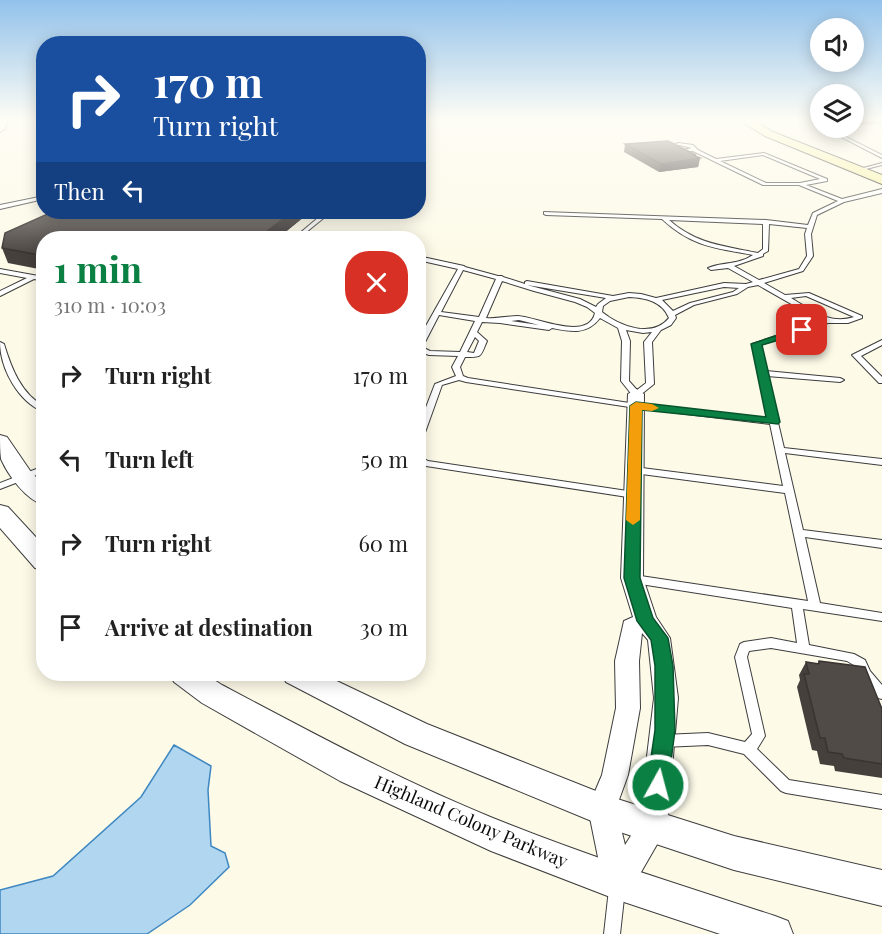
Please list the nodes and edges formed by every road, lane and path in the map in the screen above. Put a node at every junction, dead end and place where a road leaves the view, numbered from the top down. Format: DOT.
graph roads {
  1 [pos="722,164"];
  2 [pos="788,164"];
  3 [pos="842,164"];
  4 [pos="882,164"];
  5 [pos="858,170"];
  6 [pos="882,180"];
  7 [pos="810,182"];
  8 [pos="800,184"];
  9 [pos="882,191"];
  10 [pos="36,199"];
  11 [pos="850,199"];
  12 [pos="842,201"];
  13 [pos="0,207"];
  14 [pos="546,213"];
  15 [pos="663,218"];
  16 [pos="320,219"];
  17 [pos="766,222"];
  18 [pos="809,227"];
  19 [pos="306,231"];
  20 [pos="761,255"];
  21 [pos="426,260"];
  22 [pos="729,266"];
  23 [pos="462,267"];
  24 [pos="711,268"];
  25 [pos="0,271"];
  26 [pos="33,277"];
  27 [pos="500,277"];
  28 [pos="36,278"];
  29 [pos="518,282"];
  30 [pos="757,282"];
  31 [pos="746,286"];
  32 [pos="0,294"];
  33 [pos="612,297"];
  34 [pos="785,297"];
  35 [pos="654,300"];
  36 [pos="437,313"];
  37 [pos="600,313"];
  38 [pos="672,314"];
  39 [pos="481,319"];
  40 [pos="827,321"];
  41 [pos="621,327"];
  42 [pos="658,329"];
  43 [pos="473,332"];
  44 [pos="426,333"];
  45 [pos="882,342"];
  46 [pos="0,344"];
  47 [pos="426,350"];
  48 [pos="462,356"];
  49 [pos="762,373"];
  50 [pos="460,377"];
  51 [pos="840,380"];
  52 [pos="882,381"];
  53 [pos="636,400"];
  54 [pos="36,405"];
  55 [pos="426,419"];
  56 [pos="773,422"];
  57 [pos="0,441"];
  58 [pos="780,450"];
  59 [pos="882,462"];
  60 [pos="426,463"];
  61 [pos="634,470"];
  62 [pos="36,472"];
  63 [pos="23,477"];
  64 [pos="0,486"];
  65 [pos="36,490"];
  66 [pos="789,490"];
  67 [pos="634,495"];
  68 [pos="0,513"];
  69 [pos="799,533"];
  70 [pos="882,544"];
  71 [pos="36,553"];
  72 [pos="632,578"];
  73 [pos="797,604"];
  74 [pos="815,606"];
  75 [pos="882,617"];
  76 [pos="646,621"];
  77 [pos="804,649"];
  78 [pos="867,675"];
  79 [pos="194,681"];
  80 [pos="310,681"];
  81 [pos="882,694"];
  82 [pos="878,708"];
  83 [pos="663,741"];
  84 [pos="748,749"];
  85 [pos="882,802"];
  86 [pos="602,808"];
  87 [pos="653,827"];
  88 [pos="618,882"];
  89 [pos="882,888"];
  90 [pos="612,934"];
  91 [pos="775,934"];
  1 -- 8 [label="lane"];
  2 -- 7 [label="lane"];
  3 -- 5 [label="main road"];
  4 -- 5 [label="lane"];
  5 -- 6 [label="main road"];
  7 -- 8 [label="lane"];
  7 -- 11 [label="lane"];
  8 -- 12 [label="lane"];
  9 -- 11 [label="lane"];
  10 -- 13 [label="lane"];
  11 -- 12 [label="lane"];
  12 -- 18 [label="lane"];
  14 -- 15 [label="lane"];
  15 -- 17 [label="lane"];
  15 -- 20 [label="lane"];
  16 -- 19 [label="lane"];
  17 -- 18 [label="lane"];
  17 -- 20 [label="lane"];
  18 -- 30 [label="lane"];
  20 -- 22 [label="lane"];
  21 -- 23 [label="lane"];
  22 -- 24 [label="lane"];
  22 -- 30 [label="lane"];
  23 -- 27 [label="lane"];
  23 -- 36 [label="lane"];
  25 -- 26 [label="lane"];
  26 -- 28 [label="lane"];
  26 -- 32 [label="lane"];
  27 -- 29 [label="lane"];
  27 -- 39 [label="lane"];
  29 -- 33 [label="lane"];
  29 -- 37 [label="lane"];
  30 -- 31 [label="lane"];
  30 -- 34 [label="lane"];
  31 -- 35 [label="lane"];
  31 -- 38 [label="lane"];
  33 -- 35 [label="lane"];
  33 -- 37 [label="lane"];
  34 -- 40 [label="lane"];
  34 -- 40 [label="lane"];
  35 -- 38 [label="lane"];
  36 -- 39 [label="lane"];
  36 -- 44 [label="lane"];
  37 -- 39 [label="lane"];
  37 -- 41 [label="lane"];
  38 -- 42 [label="lane"];
  39 -- 43 [label="lane"];
  40 -- 49 [label="lane"];
  41 -- 42 [label="lane"];
  41 -- 53 [label="lane"];
  42 -- 53 [label="lane"];
  43 -- 48 [label="lane"];
  43 -- 48 [label="lane"];
  45 -- 52 [label="lane"];
  46 -- 54 [label="lane"];
  47 -- 48 [label="lane"];
  48 -- 50 [label="lane"];
  49 -- 51 [label="lane"];
  49 -- 56 [label="lane"];
  50 -- 53 [label="lane"];
  50 -- 55 [label="lane"];
  53 -- 56 [label="lane"];
  53 -- 61 [label="street"];
  56 -- 58 [label="lane"];
  57 -- 63 [label="street"];
  58 -- 59 [label="lane"];
  58 -- 66 [label="lane"];
  60 -- 67 [label="lane"];
  61 -- 66 [label="lane"];
  61 -- 67 [label="street"];
  62 -- 63 [label="lane"];
  63 -- 64 [label="lane"];
  63 -- 65 [label="street"];
  66 -- 69 [label="lane"];
  67 -- 72 [label="street"];
  68 -- 71 [label="street"];
  69 -- 70 [label="lane"];
  69 -- 74 [label="lane"];
  72 -- 73 [label="lane"];
  72 -- 76 [label="street"];
  73 -- 74 [label="lane"];
  73 -- 77 [label="lane"];
  74 -- 75 [label="lane"];
  76 -- 83 [label="street"];
  76 -- 86 [label="street"];
  77 -- 78 [label="lane"];
  77 -- 84 [label="lane"];
  78 -- 81 [label="lane"];
  78 -- 82 [label="lane"];
  79 -- 88 [label="street, Highland Colony Parkway"];
  80 -- 86 [label="street"];
  83 -- 84 [label="lane"];
  83 -- 87 [label="street"];
  84 -- 85 [label="lane"];
  86 -- 87 [label="street"];
  86 -- 88 [label="street"];
  87 -- 88 [label="street"];
  87 -- 89 [label="street"];
  88 -- 90 [label="lane"];
  88 -- 91 [label="street, Highland Colony Parkway"];
}
